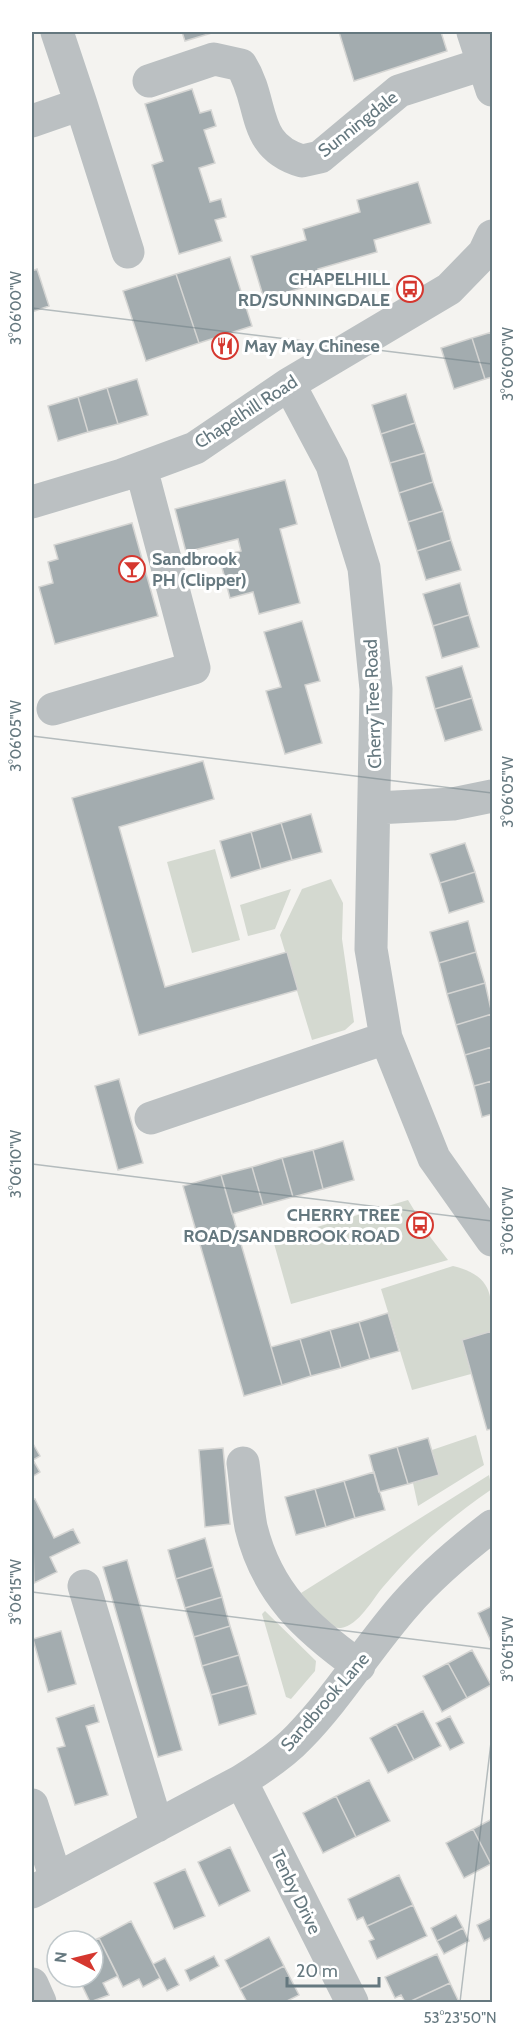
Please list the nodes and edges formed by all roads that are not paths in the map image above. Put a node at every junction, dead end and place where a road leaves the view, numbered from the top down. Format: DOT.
graph roads {
  1 [pos="57,32"];
  2 [pos="473,32"];
  3 [pos="488,77"];
  4 [pos="149,81"];
  5 [pos="81,104"];
  6 [pos="32,121"];
  7 [pos="492,236"];
  8 [pos="128,252"];
  9 [pos="289,384"];
  10 [pos="141,468"];
  11 [pos="32,502"];
  12 [pos="53,709"];
  13 [pos="492,796"];
  14 [pos="376,808"];
  15 [pos="386,1038"];
  16 [pos="151,1118"];
  17 [pos="492,1240"];
  18 [pos="243,1462"];
  19 [pos="492,1526"];
  20 [pos="84,1586"];
  21 [pos="359,1665"];
  22 [pos="241,1781"];
  23 [pos="32,1805"];
  24 [pos="157,1826"];
  25 [pos="44,1885"];
  26 [pos="32,1984"];
  27 [pos="40,2002"];
  28 [pos="351,2002"];
  1 -- 5 [label="street"];
  2 -- 3 [label="street"];
  3 -- 4 [label="street, Sunningdale"];
  5 -- 6 [label="street"];
  5 -- 8 [label="street"];
  7 -- 9 [label="street, Chapelhill Road"];
  9 -- 10 [label="street, Chapelhill Road"];
  9 -- 14 [label="street, Cherry Tree Road"];
  10 -- 11 [label="street, Chapelhill Road"];
  10 -- 12 [label="street"];
  13 -- 14 [label="street"];
  14 -- 15 [label="street, Cherry Tree Road"];
  15 -- 16 [label="street"];
  15 -- 17 [label="street, Cherry Tree Road"];
  18 -- 21 [label="street"];
  19 -- 21 [label="street, Sandbrook Lane"];
  20 -- 24 [label="street"];
  21 -- 22 [label="street, Sandbrook Lane"];
  22 -- 24 [label="street, Sandbrook Lane"];
  22 -- 28 [label="street, Tenby Drive"];
  23 -- 25 [label="street"];
  24 -- 25 [label="street, Sandbrook Lane"];
  26 -- 27 [label="street"];
}
